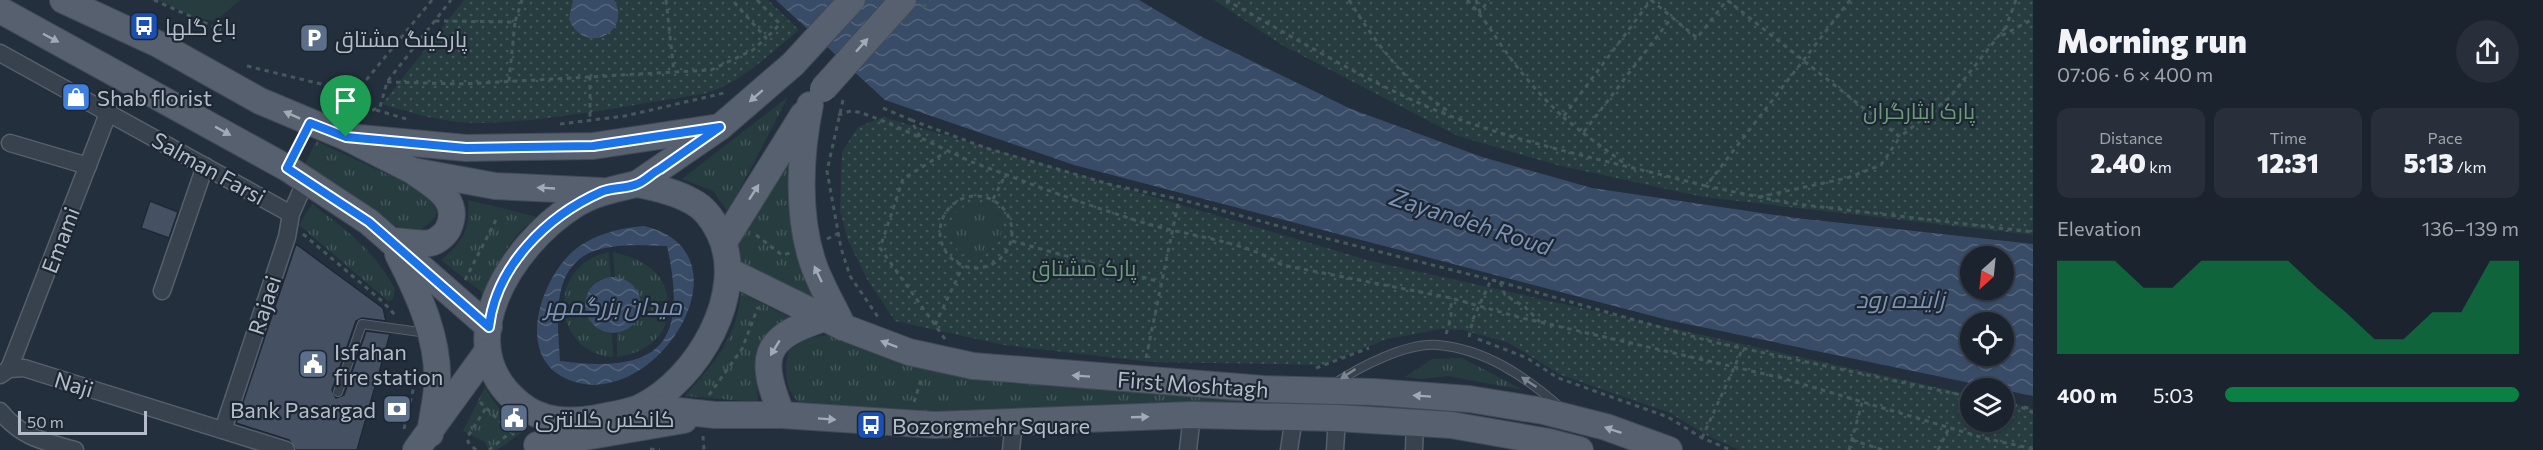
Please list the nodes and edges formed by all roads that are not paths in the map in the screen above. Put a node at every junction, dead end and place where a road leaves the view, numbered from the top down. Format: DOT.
graph roads {
  1 [pos="63,0"];
  2 [pos="108,0"];
  3 [pos="852,0"];
  4 [pos="903,0"];
  5 [pos="0,10"];
  6 [pos="121,27"];
  7 [pos="0,53"];
  8 [pos="826,97"];
  9 [pos="109,111"];
  10 [pos="720,127"];
  11 [pos="346,137"];
  12 [pos="10,143"];
  13 [pos="88,166"];
  14 [pos="205,166"];
  15 [pos="413,171"];
  16 [pos="306,180"];
  17 [pos="637,184"];
  18 [pos="604,191"];
  19 [pos="291,214"];
  20 [pos="391,240"];
  21 [pos="726,257"];
  22 [pos="162,291"];
  23 [pos="834,323"];
  24 [pos="432,334"];
  25 [pos="488,340"];
  26 [pos="5,372"];
  27 [pos="1321,380"];
  28 [pos="338,392"];
  29 [pos="641,407"];
  30 [pos="0,411"];
  31 [pos="782,415"];
  32 [pos="1192,415"];
  33 [pos="707,417"];
  34 [pos="1294,417"];
  35 [pos="592,418"];
  36 [pos="1337,418"];
  37 [pos="1574,419"];
  38 [pos="1014,421"];
  39 [pos="1415,423"];
  40 [pos="223,430"];
  41 [pos="423,440"];
  42 [pos="523,441"];
  43 [pos="1501,442"];
  44 [pos="75,450"];
  45 [pos="286,450"];
  46 [pos="1011,450"];
  47 [pos="1188,450"];
  48 [pos="1289,450"];
  49 [pos="1335,450"];
  50 [pos="1414,450"];
  51 [pos="1580,450"];
  52 [pos="1669,450"];
  1 -- 6 [label="main road"];
  2 -- 6 [label="main road"];
  3 -- 10 [label="main road, one-way, bridge"];
  8 -- 4 [label="main road, one-way, bridge"];
  5 -- 16 [label="main road, one-way"];
  11 -- 6 [label="main road, one-way"];
  7 -- 9 [label="street, Salman Farsi"];
  21 -- 8 [label="main road, one-way"];
  23 -- 8 [label="main road, one-way"];
  9 -- 13 [label="street, Emami"];
  9 -- 14 [label="street, Salman Farsi"];
  10 -- 11 [label="main road"];
  10 -- 17 [label="main road"];
  11 -- 15 [label="main road"];
  12 -- 13 [label="street"];
  13 -- 26 [label="street, Emami"];
  14 -- 19 [label="street, Salman Farsi"];
  14 -- 22 [label="street"];
  18 -- 15 [label="main road, one-way"];
  15 -- 20 [label="main road"];
  16 -- 19 [label="street, Rajaei"];
  16 -- 20 [label="main road"];
  17 -- 18 [label="main road"];
  17 -- 21 [label="main road"];
  18 -- 25 [label="main road"];
  19 -- 40 [label="street, Rajaei"];
  20 -- 24 [label="main road"];
  20 -- 25 [label="main road"];
  21 -- 23 [label="main road, First Moshtagh"];
  21 -- 29 [label="main road"];
  27 -- 23 [label="main road, First Moshtagh, one-way"];
  23 -- 31 [label="main road, one-way"];
  24 -- 28 [label="lane"];
  24 -- 41 [label="main road"];
  25 -- 35 [label="main road"];
  25 -- 41 [label="main road"];
  26 -- 40 [label="street, Naji"];
  37 -- 27 [label="main road, First Moshtagh, one-way"];
  37 -- 27 [label="lane, one-way"];
  29 -- 33 [label="main road, First Moshtagh"];
  29 -- 35 [label="main road"];
  30 -- 44 [label="street"];
  31 -- 33 [label="main road, First Moshtagh"];
  31 -- 38 [label="main road, First Moshtagh, one-way"];
  32 -- 34 [label="main road, First Moshtagh"];
  38 -- 32 [label="main road, First Moshtagh, one-way"];
  32 -- 47 [label="street"];
  33 -- 42 [label="main road"];
  34 -- 36 [label="main road, First Moshtagh"];
  34 -- 48 [label="street"];
  35 -- 42 [label="main road"];
  36 -- 39 [label="main road, First Moshtagh"];
  36 -- 49 [label="street"];
  52 -- 37 [label="main road, First Moshtagh, one-way"];
  38 -- 46 [label="street"];
  39 -- 43 [label="main road, First Moshtagh"];
  39 -- 50 [label="street"];
  40 -- 45 [label="street, Naji"];
  43 -- 51 [label="main road, First Moshtagh"];
}
